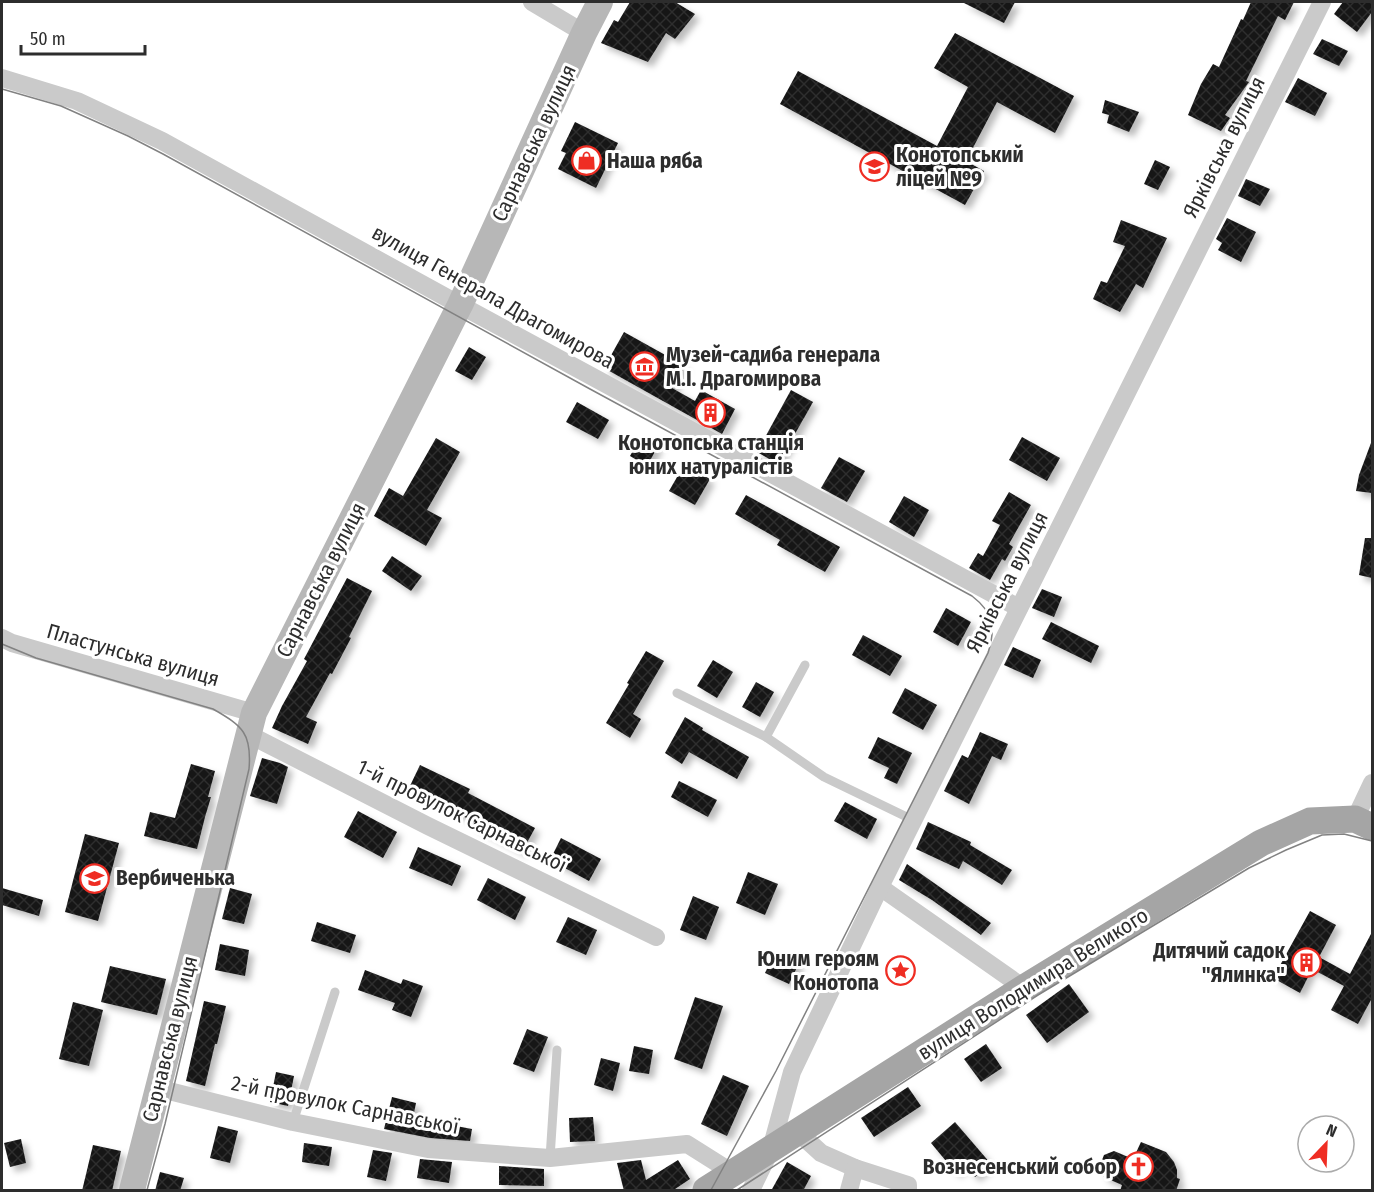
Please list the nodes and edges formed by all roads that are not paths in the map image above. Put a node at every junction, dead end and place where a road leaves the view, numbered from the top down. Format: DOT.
graph roads {
  1 [pos="532,2"];
  2 [pos="600,2"];
  3 [pos="1322,2"];
  4 [pos="584,33"];
  5 [pos="2,78"];
  6 [pos="460,305"];
  7 [pos="1019,608"];
  8 [pos="2,638"];
  9 [pos="805,665"];
  10 [pos="676,693"];
  11 [pos="251,724"];
  12 [pos="766,737"];
  13 [pos="1372,783"];
  14 [pos="913,820"];
  15 [pos="1364,823"];
  16 [pos="880,887"];
  17 [pos="656,937"];
  18 [pos="1024,988"];
  19 [pos="335,992"];
  20 [pos="557,1050"];
  21 [pos="157,1089"];
  22 [pos="293,1122"];
  23 [pos="798,1132"];
  24 [pos="771,1149"];
  25 [pos="550,1158"];
  26 [pos="855,1168"];
  27 [pos="742,1182"];
  28 [pos="132,1191"];
  29 [pos="706,1191"];
  30 [pos="849,1191"];
  31 [pos="908,1191"];
  1 -- 4 [label="street"];
  2 -- 4 [label="street, Сарнавська вулиця"];
  3 -- 7 [label="street, Ярківська вулиця"];
  4 -- 6 [label="street, Сарнавська вулиця"];
  5 -- 6 [label="street, вулиця Генерала Драгомирова"];
  6 -- 7 [label="street, вулиця Генерала Драгомирова"];
  6 -- 11 [label="street, Сарнавська вулиця"];
  7 -- 14 [label="street, Ярківська вулиця"];
  8 -- 11 [label="street, Пластунська вулиця"];
  9 -- 12 [label="lane"];
  10 -- 12 [label="lane"];
  11 -- 17 [label="street, 1-й провулок Сарнавської"];
  11 -- 21 [label="street, Сарнавська вулиця"];
  12 -- 14 [label="lane"];
  13 -- 15 [label="street"];
  14 -- 16 [label="street, Ярківська вулиця"];
  15 -- 18 [label="main road, вулиця Володимира Великого"];
  16 -- 18 [label="street"];
  16 -- 24 [label="street, Ярківська вулиця"];
  18 -- 23 [label="main road, вулиця Володимира Великого"];
  19 -- 22 [label="lane"];
  20 -- 25 [label="lane"];
  21 -- 22 [label="street, 2-й провулок Сарнавської"];
  21 -- 28 [label="street, Сарнавська вулиця"];
  22 -- 25 [label="street, 2-й провулок Сарнавської"];
  23 -- 24 [label="main road, вулиця Володимира Великого"];
  23 -- 26 [label="street"];
  24 -- 27 [label="main road, вулиця Володимира Великого"];
  25 -- 27 [label="street, 2-й провулок Сарнавської"];
  26 -- 30 [label="street"];
  26 -- 31 [label="street"];
  27 -- 29 [label="main road, вулиця Володимира Великого"];
}
